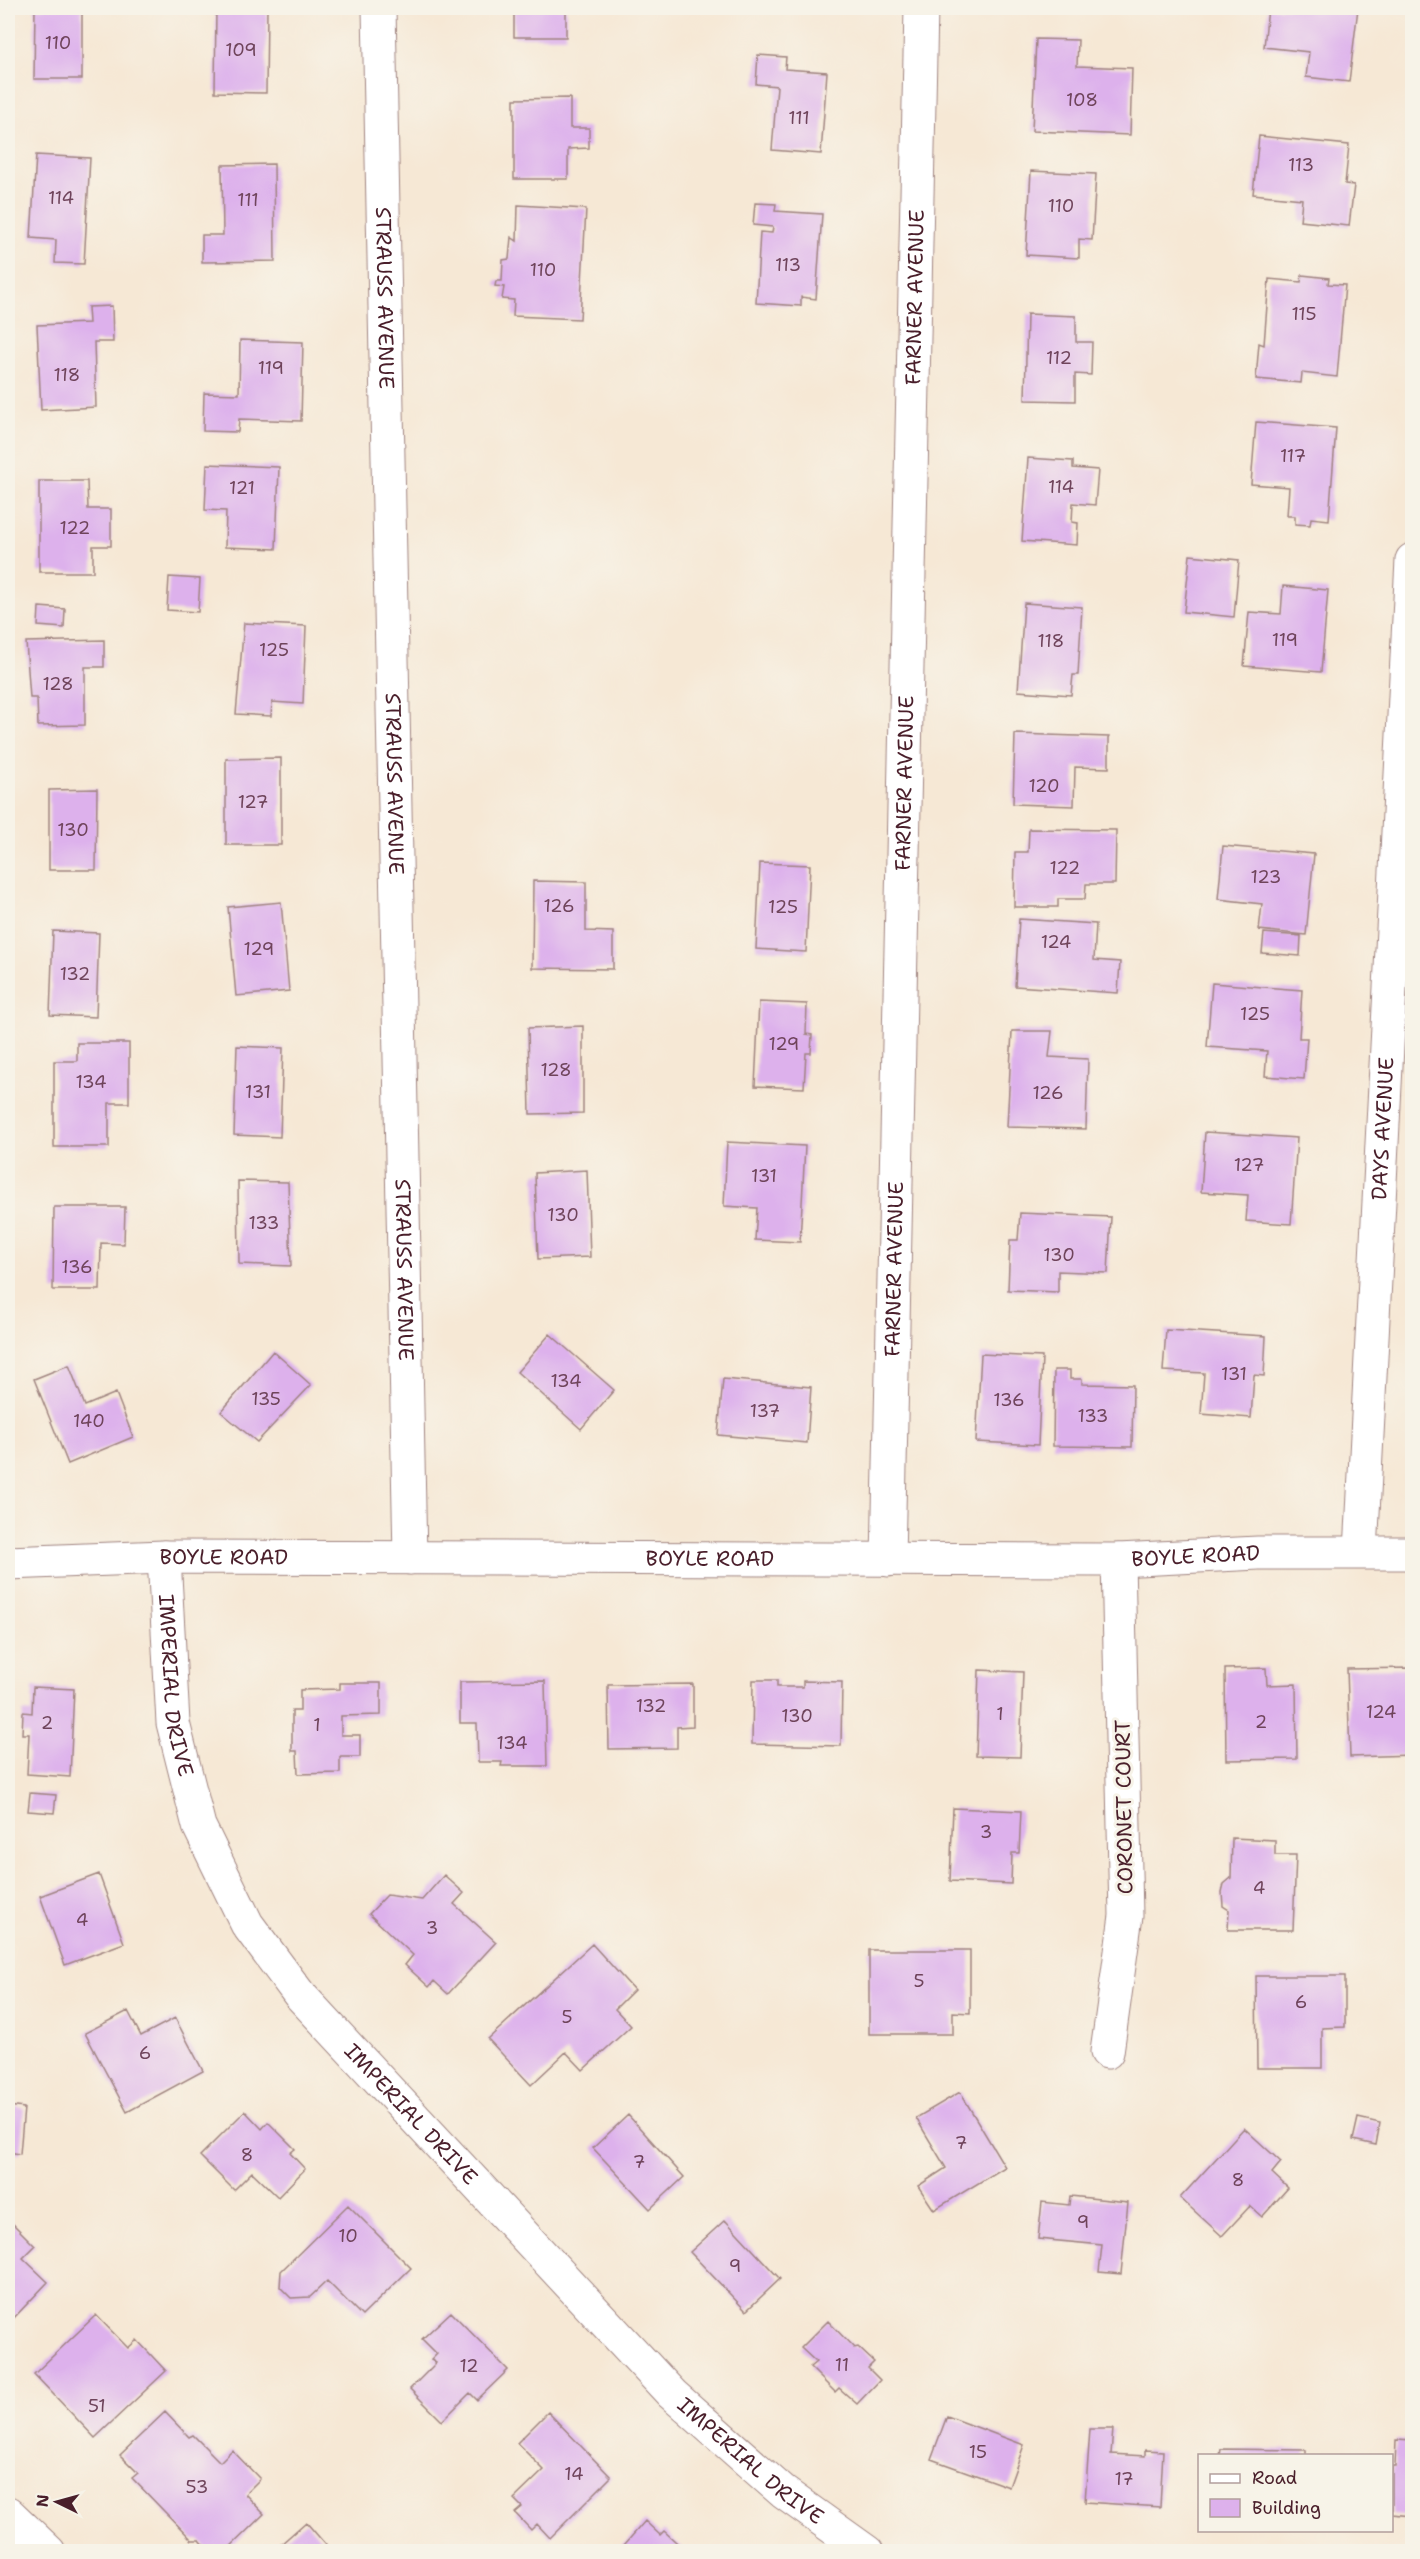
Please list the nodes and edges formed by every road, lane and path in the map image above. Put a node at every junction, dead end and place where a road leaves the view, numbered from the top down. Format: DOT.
graph roads {
  1 [pos="379,8"];
  2 [pos="921,8"];
  3 [pos="1413,560"];
  4 [pos="1361,1552"];
  5 [pos="1413,1553"];
  6 [pos="164,1557"];
  7 [pos="410,1558"];
  8 [pos="888,1560"];
  9 [pos="1118,1560"];
  10 [pos="8,1563"];
  11 [pos="1107,2052"];
  12 [pos="8,2512"];
  13 [pos="49,2552"];
  14 [pos="867,2552"];
  1 -- 7 [label="street, STRAUSS AVENUE"];
  2 -- 8 [label="street, FARNER AVENUE"];
  3 -- 4 [label="street, DAYS AVENUE"];
  4 -- 5 [label="street, BOYLE ROAD"];
  4 -- 9 [label="street, BOYLE ROAD"];
  6 -- 7 [label="street, BOYLE ROAD"];
  6 -- 10 [label="street, BOYLE ROAD"];
  6 -- 14 [label="street, IMPERIAL DRIVE"];
  7 -- 8 [label="street, BOYLE ROAD"];
  8 -- 9 [label="street, BOYLE ROAD"];
  9 -- 11 [label="street, CORONET COURT"];
  12 -- 13 [label="street"];
}
